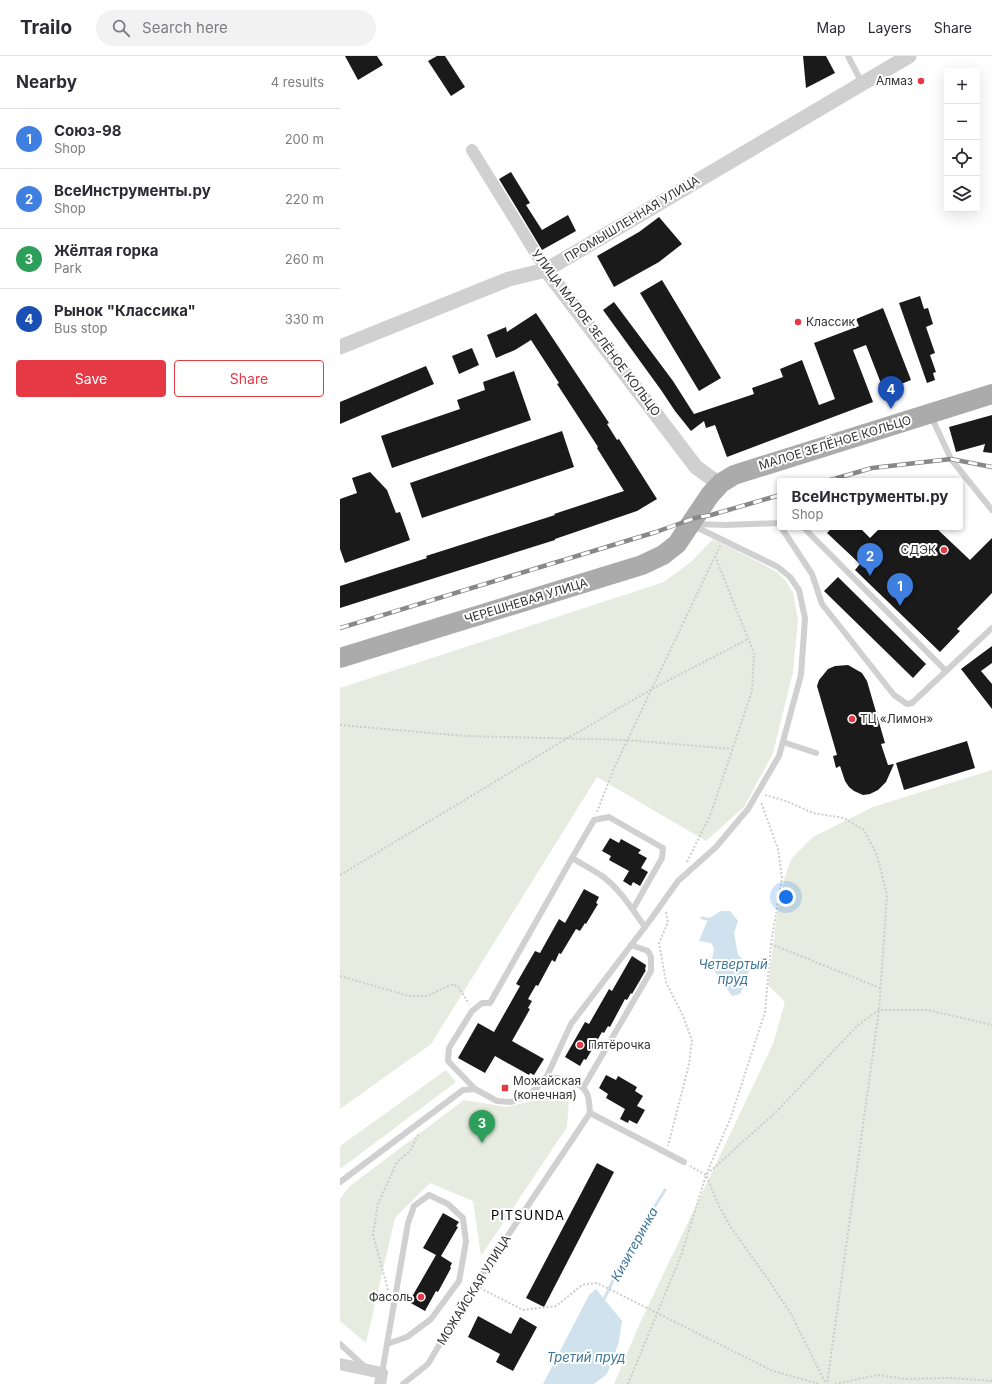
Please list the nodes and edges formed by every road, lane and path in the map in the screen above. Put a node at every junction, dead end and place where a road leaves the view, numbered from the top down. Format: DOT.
graph roads {
  1 [pos="848,56"];
  2 [pos="909,56"];
  3 [pos="862,83"];
  4 [pos="472,150"];
  5 [pos="546,270"];
  6 [pos="340,348"];
  7 [pos="992,394"];
  8 [pos="930,413"];
  9 [pos="721,483"];
  10 [pos="992,510"];
  11 [pos="693,521"];
  12 [pos="777,525"];
  13 [pos="783,530"];
  14 [pos="806,530"];
  15 [pos="723,539"];
  16 [pos="715,556"];
  17 [pos="992,628"];
  18 [pos="748,639"];
  19 [pos="340,658"];
  20 [pos="946,672"];
  21 [pos="652,688"];
  22 [pos="340,725"];
  23 [pos="566,738"];
  24 [pos="628,740"];
  25 [pos="782,742"];
  26 [pos="732,749"];
  27 [pos="816,753"];
  28 [pos="758,793"];
  29 [pos="594,820"];
  30 [pos="572,858"];
  31 [pos="340,876"];
  32 [pos="678,881"];
  33 [pos="664,900"];
  34 [pos="633,909"];
  35 [pos="645,927"];
  36 [pos="770,944"];
  37 [pos="631,945"];
  38 [pos="340,976"];
  39 [pos="880,988"];
  40 [pos="879,1010"];
  41 [pos="472,1011"];
  42 [pos="992,1025"];
  43 [pos="547,1076"];
  44 [pos="583,1088"];
  45 [pos="475,1089"];
  46 [pos="590,1113"];
  47 [pos="426,1118"];
  48 [pos="667,1153"];
  49 [pos="684,1162"];
  50 [pos="706,1175"];
  51 [pos="340,1182"];
  52 [pos="474,1286"];
  53 [pos="393,1313"];
  54 [pos="658,1313"];
  55 [pos="340,1344"];
  56 [pos="387,1344"];
  57 [pos="340,1364"];
  58 [pos="367,1370"];
  59 [pos="381,1379"];
  60 [pos="992,1381"];
  61 [pos="404,1384"];
  62 [pos="628,1384"];
  63 [pos="820,1384"];
  64 [pos="826,1384"];
  65 [pos="835,1384"];
  1 -- 3 [label="lane"];
  2 -- 3 [label="street, ПРОМЫШЛЕННАЯ УЛИЦА"];
  3 -- 5 [label="street, ПРОМЫШЛЕННАЯ УЛИЦА"];
  4 -- 5 [label="street, УЛИЦА МАЛОЕ ЗЕЛЁНОЕ КОЛЬЦО"];
  5 -- 6 [label="street, ПРОМЫШЛЕННАЯ УЛИЦА"];
  5 -- 9 [label="street, УЛИЦА МАЛОЕ ЗЕЛЁНОЕ КОЛЬЦО"];
  7 -- 8 [label="main road, МАЛОЕ ЗЕЛЁНОЕ КОЛЬЦО"];
  8 -- 9 [label="main road, МАЛОЕ ЗЕЛЁНОЕ КОЛЬЦО"];
  8 -- 10 [label="lane"];
  9 -- 11 [label="main road, МАЛОЕ ЗЕЛЁНОЕ КОЛЬЦО"];
  11 -- 12 [label="lane"];
  11 -- 15 [label="lane"];
  11 -- 19 [label="main road, ЧЕРЕШНЕВАЯ УЛИЦА"];
  13 -- 20 [label="lane"];
  14 -- 20 [label="lane"];
  15 -- 16 [label="path"];
  15 -- 25 [label="lane"];
  16 -- 18 [label="path"];
  16 -- 21 [label="path"];
  17 -- 20 [label="lane"];
  18 -- 21 [label="path"];
  18 -- 26 [label="path"];
  21 -- 23 [label="path"];
  21 -- 24 [label="path"];
  22 -- 23 [label="path"];
  23 -- 24 [label="path"];
  23 -- 31 [label="path"];
  24 -- 26 [label="path"];
  24 -- 29 [label="path"];
  25 -- 27 [label="lane"];
  25 -- 28 [label="lane"];
  26 -- 32 [label="path"];
  28 -- 32 [label="lane"];
  28 -- 36 [label="path"];
  28 -- 39 [label="path"];
  29 -- 30 [label="lane"];
  29 -- 34 [label="lane"];
  30 -- 34 [label="lane"];
  30 -- 41 [label="lane"];
  32 -- 33 [label="lane"];
  33 -- 35 [label="lane"];
  33 -- 48 [label="path"];
  34 -- 35 [label="lane"];
  35 -- 37 [label="lane"];
  36 -- 39 [label="path"];
  36 -- 50 [label="path"];
  37 -- 43 [label="lane"];
  37 -- 44 [label="lane"];
  38 -- 41 [label="path"];
  39 -- 40 [label="path"];
  40 -- 42 [label="path"];
  40 -- 50 [label="path"];
  40 -- 64 [label="path"];
  41 -- 45 [label="lane"];
  43 -- 44 [label="lane"];
  43 -- 45 [label="lane"];
  44 -- 46 [label="lane"];
  45 -- 47 [label="lane"];
  46 -- 48 [label="lane"];
  46 -- 52 [label="lane, МОЖАЙСКАЯ УЛИЦА"];
  47 -- 51 [label="lane"];
  47 -- 53 [label="path"];
  48 -- 49 [label="lane"];
  49 -- 50 [label="path"];
  50 -- 54 [label="path"];
  50 -- 64 [label="path"];
  52 -- 54 [label="path"];
  52 -- 61 [label="lane, МОЖАЙСКАЯ УЛИЦА"];
  53 -- 56 [label="lane, МОЖАЙСКАЯ УЛИЦА"];
  53 -- 56 [label="lane, МОЖАЙСКАЯ УЛИЦА"];
  54 -- 62 [label="path"];
  54 -- 63 [label="path"];
  55 -- 58 [label="lane"];
  56 -- 59 [label="lane, МОЖАЙСКАЯ УЛИЦА"];
  57 -- 58 [label="street"];
  58 -- 59 [label="street"];
  60 -- 65 [label="path"];
}
